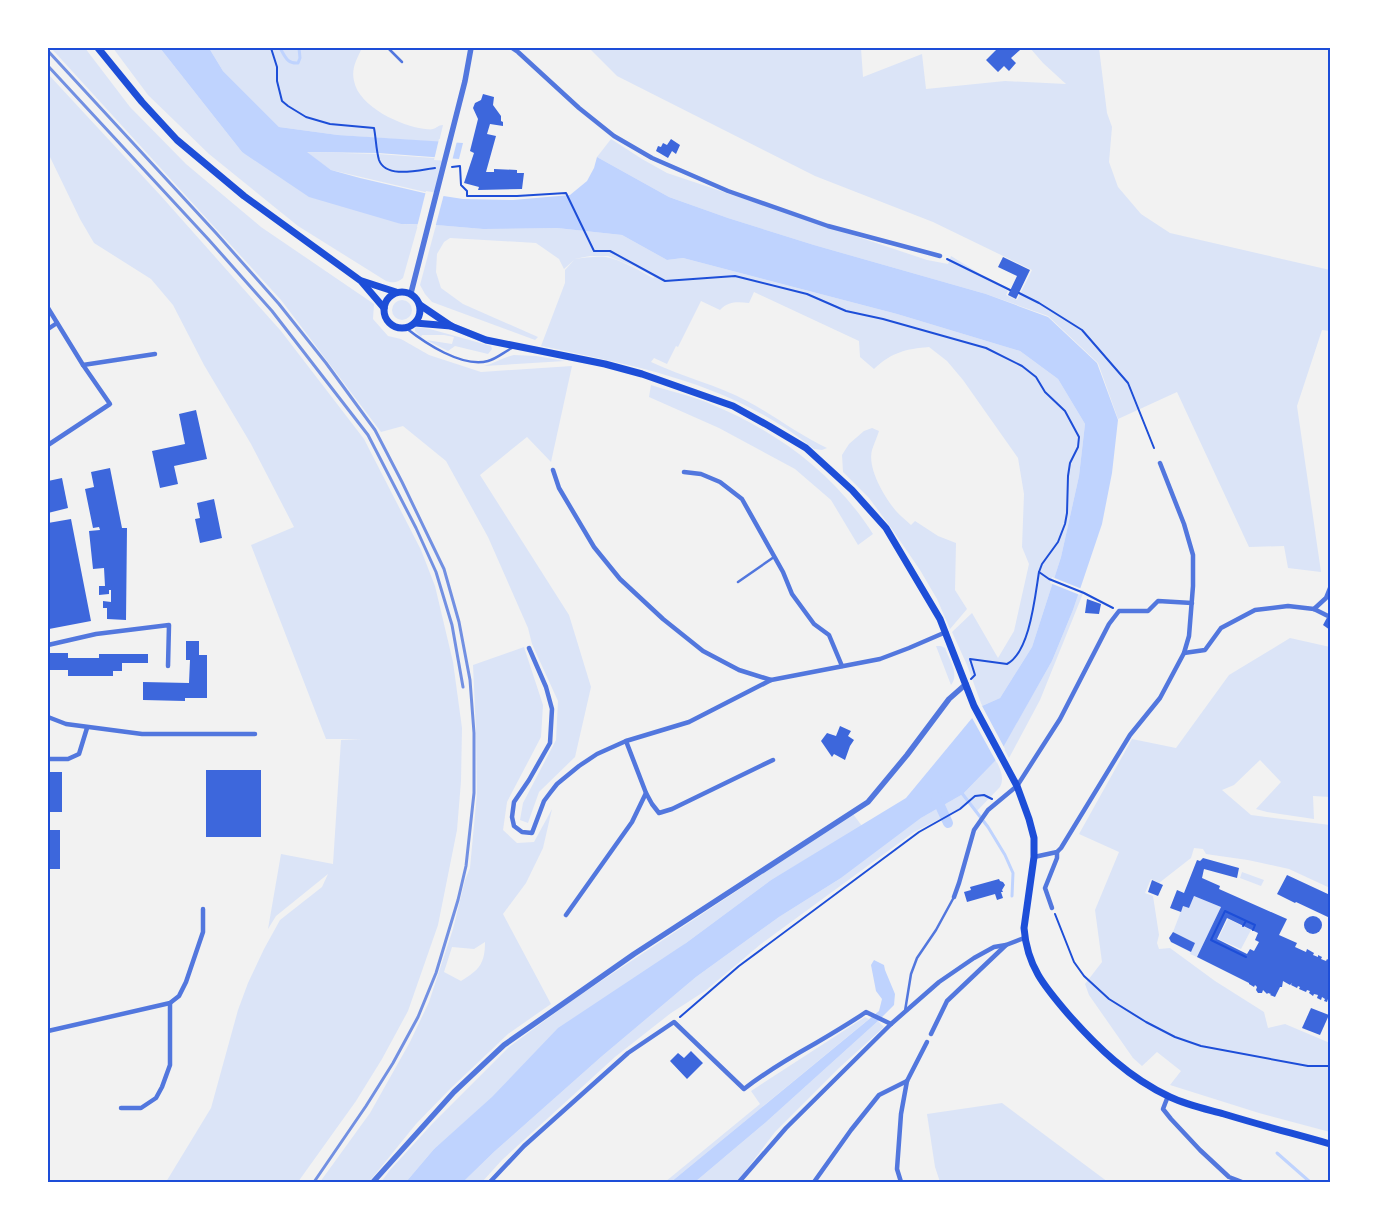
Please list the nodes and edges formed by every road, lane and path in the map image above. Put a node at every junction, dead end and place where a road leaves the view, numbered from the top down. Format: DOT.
graph roads {
  1 [pos="98,48"];
  2 [pos="271,48"];
  3 [pos="388,48"];
  4 [pos="471,48"];
  5 [pos="512,48"];
  6 [pos="402,62"];
  7 [pos="451,167"];
  8 [pos="443,168"];
  9 [pos="940,256"];
  10 [pos="361,281"];
  11 [pos="1010,290"];
  12 [pos="396,292"];
  13 [pos="411,293"];
  14 [pos="1019,293"];
  15 [pos="420,305"];
  16 [pos="48,308"];
  17 [pos="384,308"];
  18 [pos="57,323"];
  19 [pos="415,323"];
  20 [pos="451,326"];
  21 [pos="406,328"];
  22 [pos="48,329"];
  23 [pos="515,346"];
  24 [pos="155,354"];
  25 [pos="83,365"];
  26 [pos="48,445"];
  27 [pos="1154,448"];
  28 [pos="1160,463"];
  29 [pos="553,470"];
  30 [pos="684,472"];
  31 [pos="774,556"];
  32 [pos="1039,572"];
  33 [pos="738,582"];
  34 [pos="1330,588"];
  35 [pos="1192,603"];
  36 [pos="1314,609"];
  37 [pos="1119,611"];
  38 [pos="1328,616"];
  39 [pos="946,632"];
  40 [pos="48,645"];
  41 [pos="529,648"];
  42 [pos="1184,653"];
  43 [pos="168,666"];
  44 [pos="842,666"];
  45 [pos="771,680"];
  46 [pos="966,684"];
  47 [pos="48,717"];
  48 [pos="87,728"];
  49 [pos="255,734"];
  50 [pos="626,741"];
  51 [pos="48,759"];
  52 [pos="773,760"];
  53 [pos="1016,786"];
  54 [pos="646,793"];
  55 [pos="997,803"];
  56 [pos="1057,852"];
  57 [pos="1034,857"];
  58 [pos="954,897"];
  59 [pos="1052,908"];
  60 [pos="203,909"];
  61 [pos="566,915"];
  62 [pos="1246,921"];
  63 [pos="1243,926"];
  64 [pos="1218,927"];
  65 [pos="1222,929"];
  66 [pos="1252,930"];
  67 [pos="1024,938"];
  68 [pos="1006,944"];
  69 [pos="1233,947"];
  70 [pos="1231,950"];
  71 [pos="1246,953"];
  72 [pos="170,1003"];
  73 [pos="905,1013"];
  74 [pos="674,1022"];
  75 [pos="892,1024"];
  76 [pos="48,1031"];
  77 [pos="931,1034"];
  78 [pos="927,1042"];
  79 [pos="1330,1066"];
  80 [pos="907,1081"];
  81 [pos="1168,1096"];
  82 [pos="121,1108"];
  83 [pos="1330,1144"];
  84 [pos="1230,1180"];
  85 [pos="373,1182"];
  86 [pos="490,1182"];
  87 [pos="739,1182"];
  88 [pos="814,1182"];
  89 [pos="901,1182"];
  90 [pos="1242,1182"];
  1 -- 10 [label="main road"];
  2 -- 8 [label="path"];
  3 -- 6 [label="lane"];
  4 -- 13 [label="street"];
  5 -- 9 [label="street"];
  7 -- 32 [label="path"];
  9 -- 11 [label="path"];
  10 -- 12 [label="main road"];
  10 -- 17 [label="main road"];
  12 -- 13 [label="main road"];
  12 -- 17 [label="main road"];
  13 -- 15 [label="main road"];
  14 -- 27 [label="path"];
  15 -- 19 [label="main road"];
  15 -- 20 [label="main road"];
  16 -- 18 [label="street"];
  17 -- 21 [label="main road"];
  18 -- 22 [label="street"];
  18 -- 25 [label="street"];
  19 -- 20 [label="main road"];
  19 -- 21 [label="main road"];
  20 -- 23 [label="main road"];
  21 -- 23 [label="lane"];
  23 -- 39 [label="main road"];
  24 -- 25 [label="street"];
  25 -- 26 [label="street"];
  28 -- 35 [label="street"];
  29 -- 45 [label="street"];
  30 -- 31 [label="street"];
  31 -- 33 [label="lane"];
  31 -- 44 [label="street"];
  32 -- 37 [label="path"];
  32 -- 46 [label="path"];
  34 -- 36 [label="street"];
  35 -- 37 [label="street"];
  35 -- 42 [label="street"];
  36 -- 38 [label="street"];
  36 -- 42 [label="street"];
  37 -- 53 [label="street"];
  39 -- 44 [label="street"];
  39 -- 46 [label="main road"];
  40 -- 43 [label="street"];
  41 -- 50 [label="street"];
  42 -- 56 [label="street"];
  44 -- 45 [label="street"];
  45 -- 50 [label="street"];
  46 -- 53 [label="main road"];
  46 -- 85 [label="street"];
  47 -- 48 [label="street"];
  48 -- 49 [label="street"];
  48 -- 51 [label="street"];
  50 -- 54 [label="street"];
  52 -- 54 [label="street"];
  53 -- 55 [label="street"];
  53 -- 57 [label="main road"];
  54 -- 61 [label="street"];
  55 -- 58 [label="street"];
  55 -- 74 [label="path"];
  56 -- 57 [label="street"];
  56 -- 59 [label="street"];
  57 -- 67 [label="main road"];
  58 -- 73 [label="lane"];
  59 -- 79 [label="path"];
  60 -- 72 [label="street"];
  62 -- 63 [label="path"];
  62 -- 64 [label="path"];
  62 -- 66 [label="path"];
  64 -- 65 [label="path"];
  64 -- 70 [label="path"];
  67 -- 68 [label="street"];
  67 -- 81 [label="main road"];
  68 -- 73 [label="street"];
  68 -- 77 [label="street"];
  69 -- 70 [label="path"];
  70 -- 71 [label="path"];
  72 -- 76 [label="street"];
  72 -- 82 [label="street"];
  73 -- 75 [label="street"];
  74 -- 75 [label="street"];
  74 -- 86 [label="street"];
  75 -- 87 [label="street"];
  78 -- 80 [label="street"];
  80 -- 88 [label="street"];
  80 -- 89 [label="street"];
  81 -- 83 [label="main road"];
  81 -- 84 [label="street"];
  84 -- 90 [label="street"];
}
